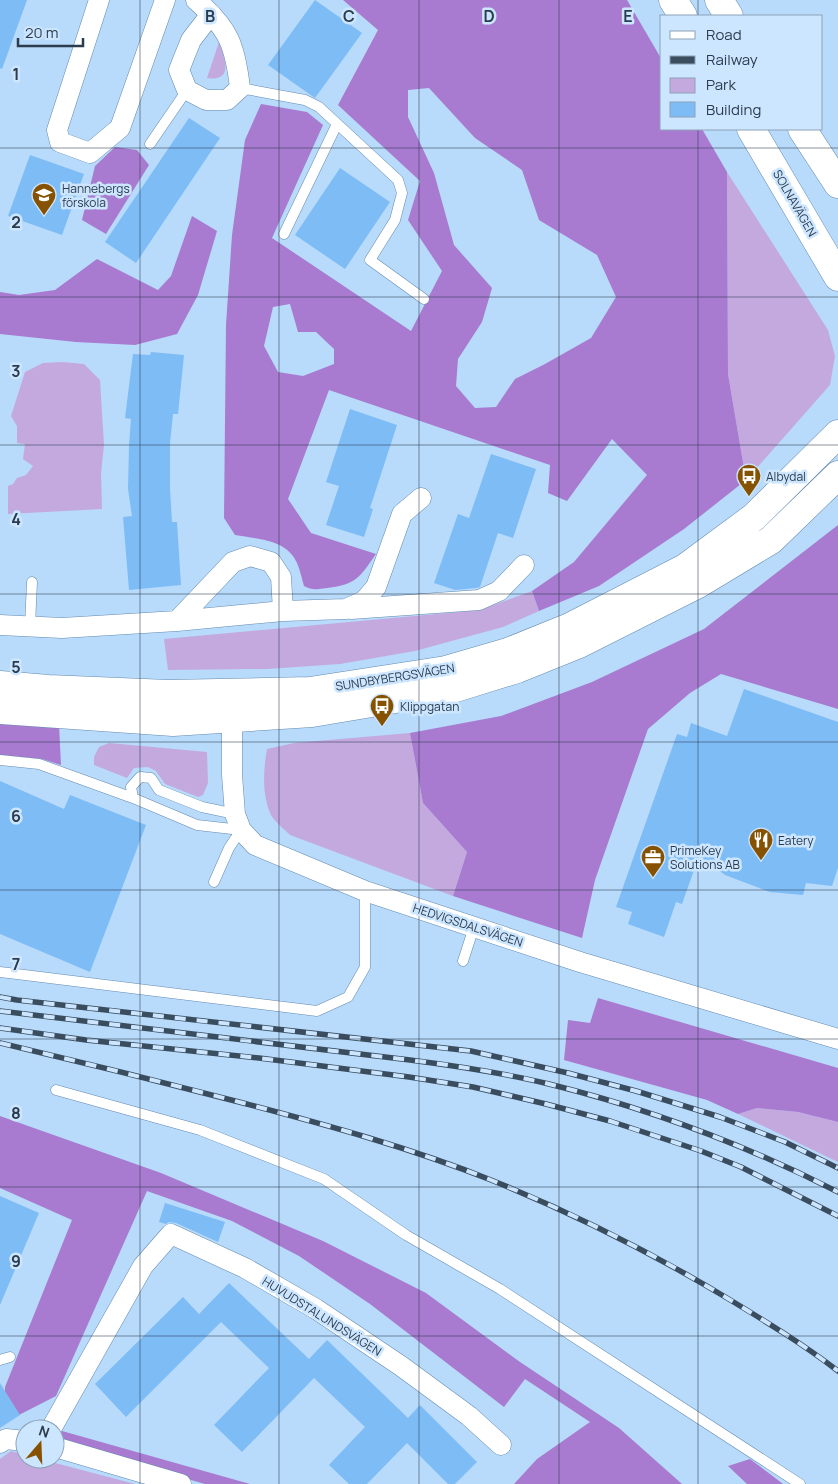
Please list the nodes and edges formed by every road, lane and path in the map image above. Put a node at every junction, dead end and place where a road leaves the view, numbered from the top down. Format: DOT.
graph roads {
  1 [pos="99,0"];
  2 [pos="165,0"];
  3 [pos="196,0"];
  4 [pos="673,0"];
  5 [pos="719,0"];
  6 [pos="211,14"];
  7 [pos="682,15"];
  8 [pos="729,15"];
  9 [pos="240,88"];
  10 [pos="187,90"];
  11 [pos="337,124"];
  12 [pos="752,130"];
  13 [pos="803,130"];
  14 [pos="150,144"];
  15 [pos="838,184"];
  16 [pos="284,234"];
  17 [pos="838,277"];
  18 [pos="424,299"];
  19 [pos="838,434"];
  20 [pos="838,475"];
  21 [pos="421,498"];
  22 [pos="524,566"];
  23 [pos="32,582"];
  24 [pos="346,609"];
  25 [pos="282,611"];
  26 [pos="177,621"];
  27 [pos="0,625"];
  28 [pos="30,626"];
  29 [pos="0,685"];
  30 [pos="232,706"];
  31 [pos="0,710"];
  32 [pos="0,760"];
  33 [pos="133,798"];
  34 [pos="238,822"];
  35 [pos="214,882"];
  36 [pos="365,891"];
  37 [pos="474,927"];
  38 [pos="462,961"];
  39 [pos="0,972"];
  40 [pos="838,1039"];
  41 [pos="56,1090"];
  42 [pos="58,1419"];
  43 [pos="15,1440"];
  44 [pos="0,1443"];
  45 [pos="500,1445"];
  46 [pos="65,1450"];
  47 [pos="181,1484"];
  48 [pos="800,1484"];
  1 -- 2 [label="street"];
  3 -- 6 [label="street"];
  4 -- 7 [label="main road"];
  5 -- 8 [label="main road"];
  6 -- 9 [label="street"];
  6 -- 10 [label="street"];
  9 -- 10 [label="street"];
  9 -- 11 [label="lane"];
  10 -- 14 [label="lane"];
  11 -- 16 [label="lane"];
  11 -- 18 [label="lane"];
  12 -- 17 [label="main road, SOLNAVÄGEN"];
  13 -- 15 [label="main road"];
  19 -- 30 [label="main road, SUNDBYBERGSVÄGEN"];
  20 -- 30 [label="main road, SUNDBYBERGSVÄGEN"];
  21 -- 24 [label="street"];
  22 -- 24 [label="street"];
  23 -- 28 [label="lane"];
  24 -- 25 [label="street"];
  25 -- 26 [label="street"];
  25 -- 26 [label="street"];
  26 -- 28 [label="street"];
  27 -- 28 [label="street"];
  29 -- 30 [label="main road, SUNDBYBERGSVÄGEN"];
  30 -- 31 [label="main road, SUNDBYBERGSVÄGEN"];
  30 -- 34 [label="street"];
  32 -- 33 [label="lane"];
  33 -- 34 [label="lane"];
  33 -- 34 [label="lane"];
  34 -- 35 [label="lane"];
  34 -- 36 [label="street, HEDVIGSDALSVÄGEN"];
  36 -- 37 [label="street, HEDVIGSDALSVÄGEN"];
  36 -- 39 [label="lane"];
  37 -- 38 [label="lane"];
  37 -- 40 [label="street, HEDVIGSDALSVÄGEN"];
  41 -- 48 [label="lane"];
  42 -- 45 [label="street, HUVUDSTALUNDSVÄGEN"];
  43 -- 44 [label="street"];
  46 -- 47 [label="street"];
}
